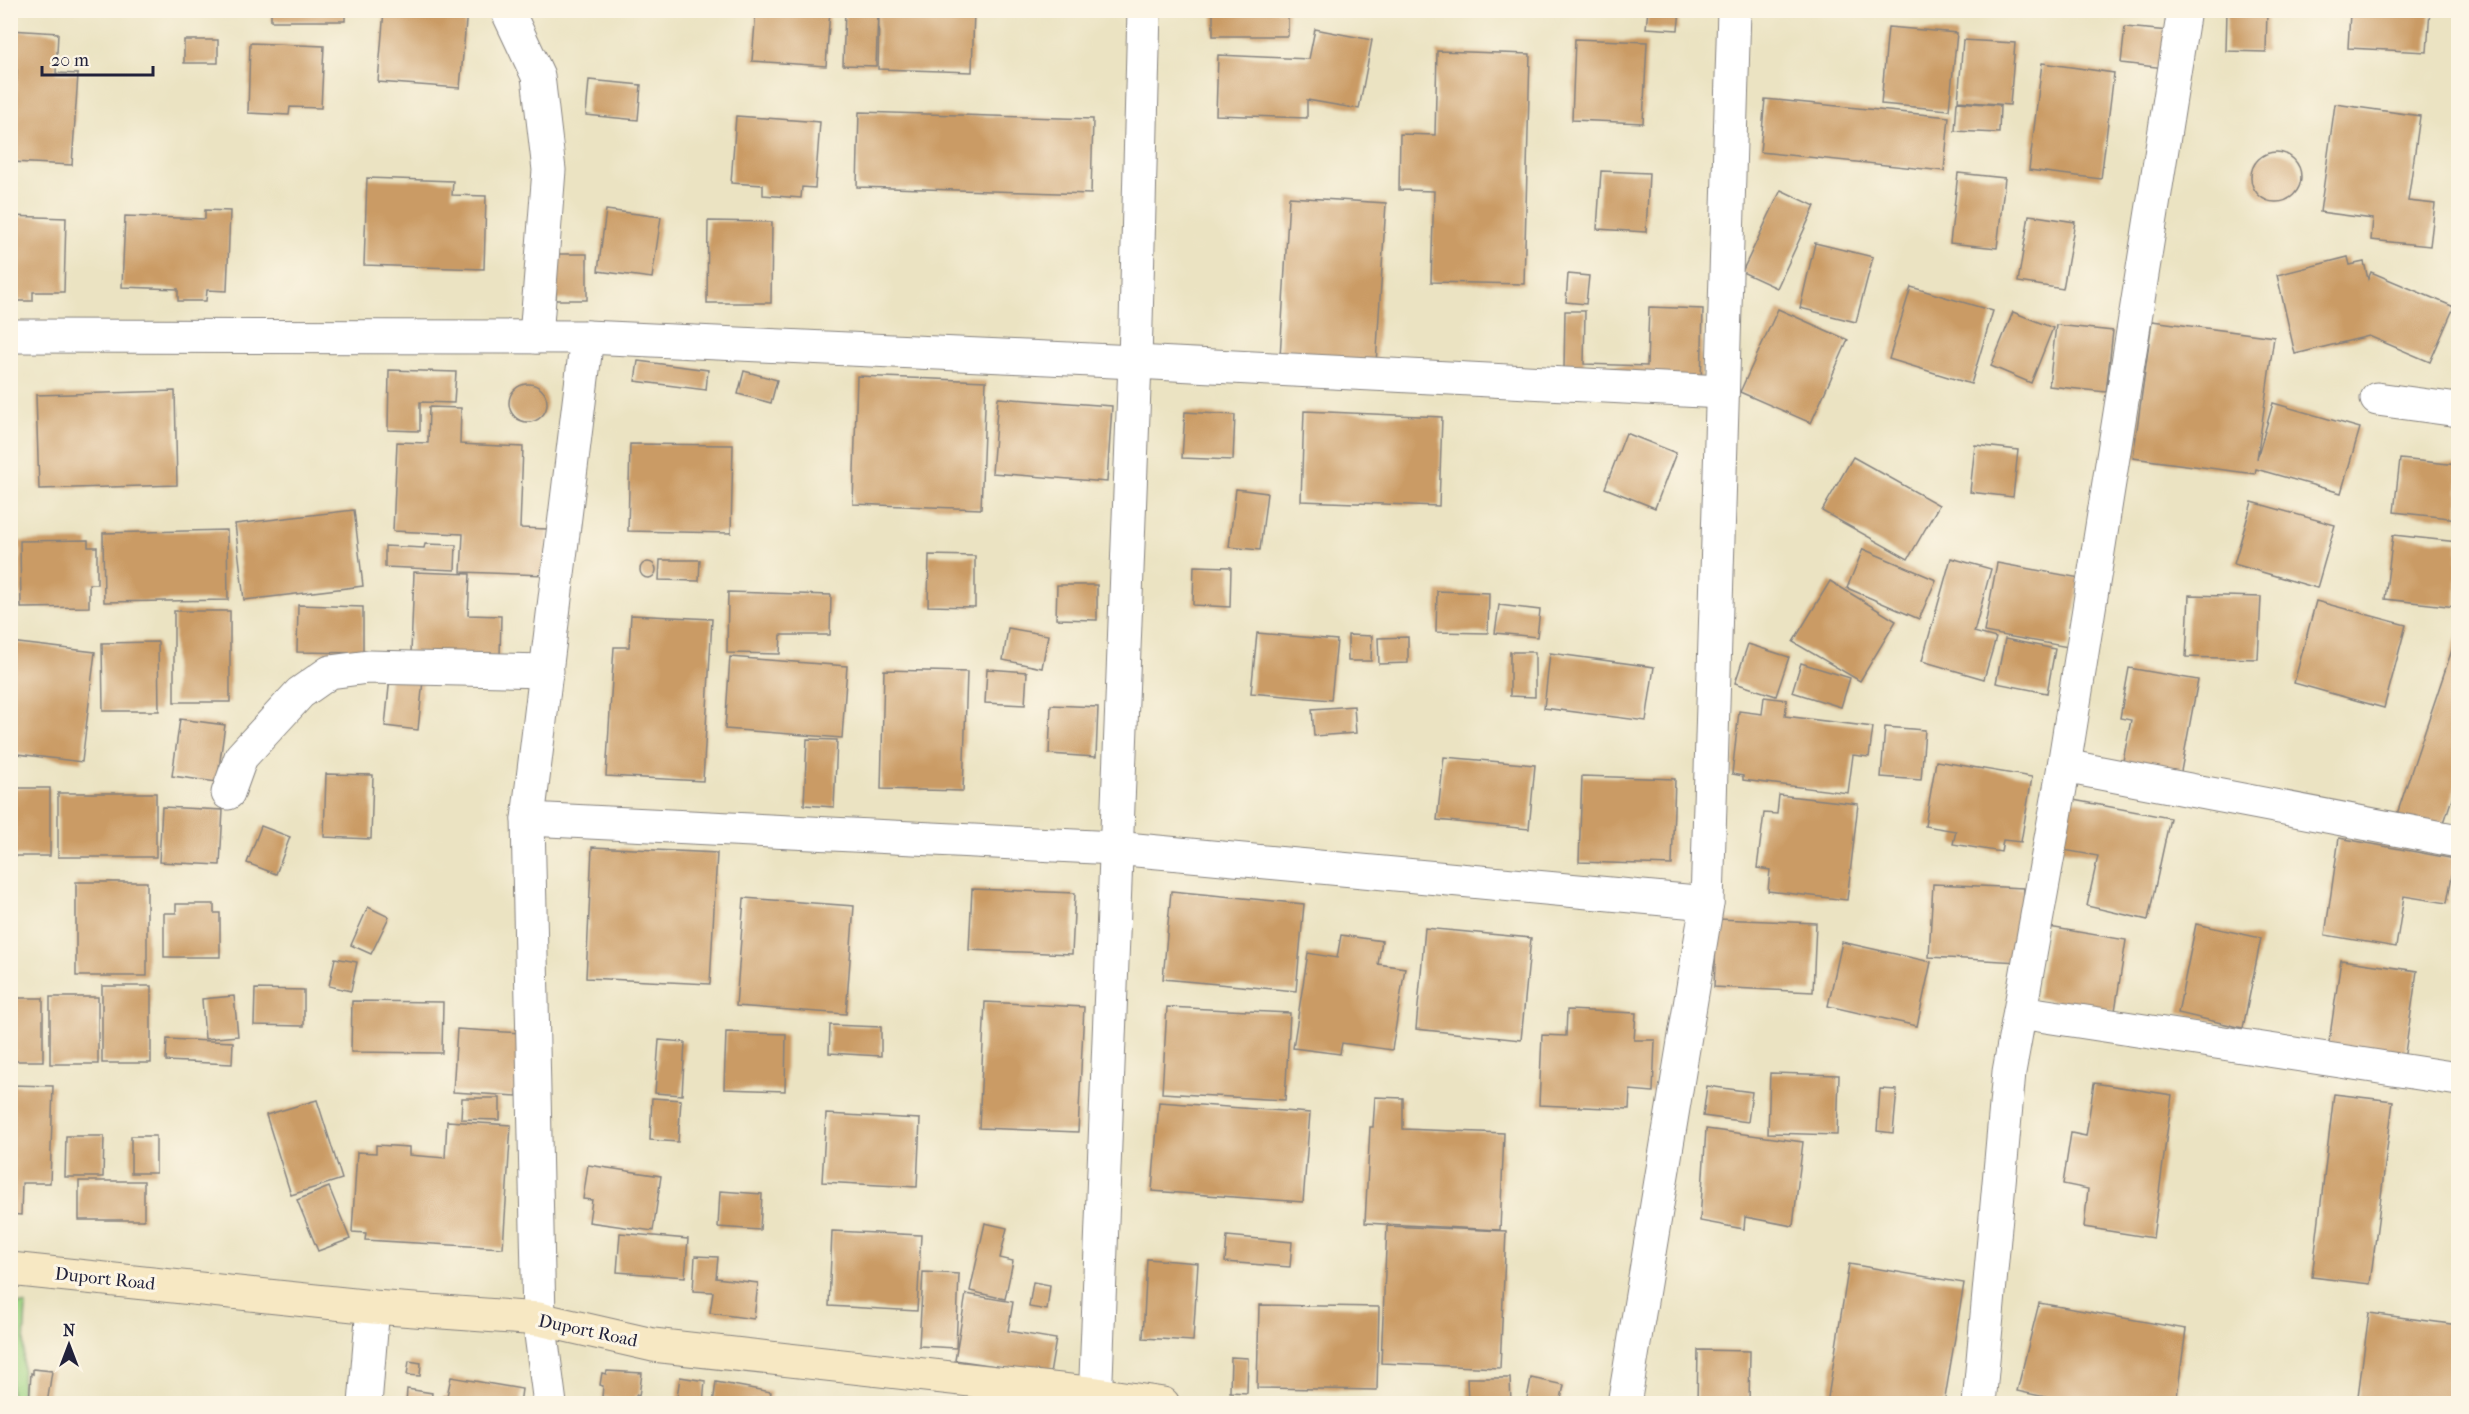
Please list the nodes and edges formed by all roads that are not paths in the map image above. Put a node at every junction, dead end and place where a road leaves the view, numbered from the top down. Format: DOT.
graph roads {
  1 [pos="507,10"];
  2 [pos="1144,10"];
  3 [pos="1734,10"];
  4 [pos="2184,10"];
  5 [pos="10,336"];
  6 [pos="536,337"];
  7 [pos="587,337"];
  8 [pos="1135,362"];
  9 [pos="1722,392"];
  10 [pos="2377,399"];
  11 [pos="2458,410"];
  12 [pos="547,671"];
  13 [pos="2064,766"];
  14 [pos="228,793"];
  15 [pos="528,819"];
  16 [pos="2458,841"];
  17 [pos="1115,848"];
  18 [pos="1707,903"];
  19 [pos="2020,1012"];
  20 [pos="2458,1079"];
  21 [pos="10,1269"];
  22 [pos="373,1307"];
  23 [pos="539,1319"];
  24 [pos="1096,1399"];
  25 [pos="365,1404"];
  26 [pos="550,1404"];
  27 [pos="1163,1404"];
  28 [pos="1624,1404"];
  29 [pos="1979,1404"];
  1 -- 6 [label="street"];
  2 -- 8 [label="street"];
  3 -- 9 [label="street"];
  4 -- 13 [label="street"];
  5 -- 6 [label="street"];
  6 -- 7 [label="street"];
  7 -- 8 [label="street"];
  7 -- 12 [label="street"];
  8 -- 9 [label="street"];
  8 -- 17 [label="street"];
  9 -- 18 [label="street"];
  10 -- 11 [label="street"];
  12 -- 14 [label="street"];
  12 -- 15 [label="street"];
  13 -- 16 [label="street"];
  13 -- 19 [label="street"];
  15 -- 17 [label="street"];
  15 -- 23 [label="street"];
  17 -- 18 [label="street"];
  17 -- 24 [label="street"];
  18 -- 28 [label="street"];
  19 -- 20 [label="street"];
  19 -- 29 [label="street"];
  21 -- 22 [label="street, Duport Road"];
  22 -- 23 [label="street, Duport Road"];
  22 -- 25 [label="street"];
  23 -- 24 [label="street, Duport Road"];
  23 -- 26 [label="street"];
  24 -- 27 [label="street, Duport Road"];
}
